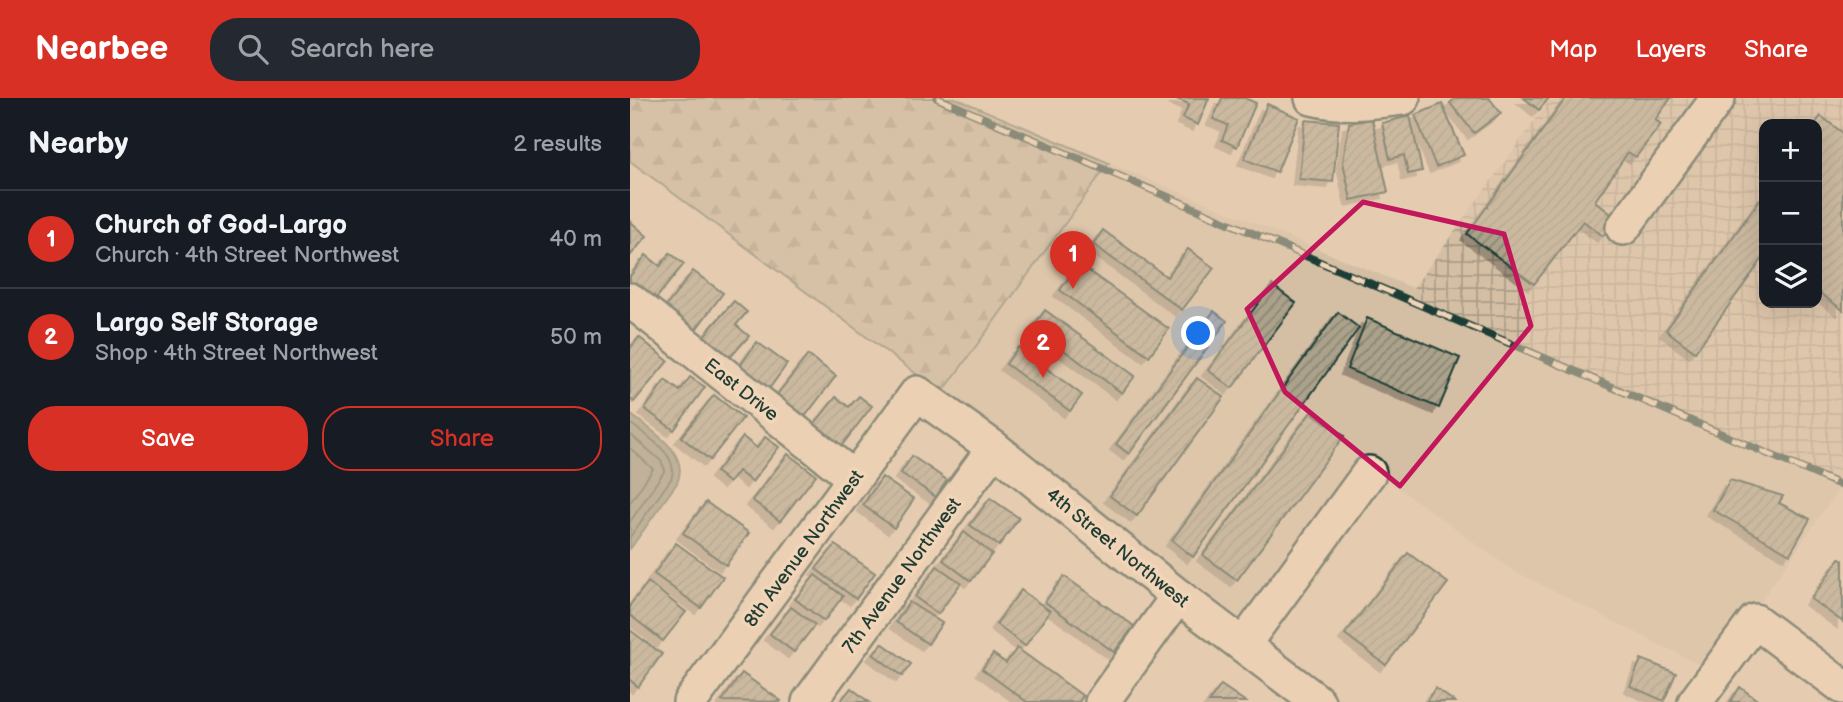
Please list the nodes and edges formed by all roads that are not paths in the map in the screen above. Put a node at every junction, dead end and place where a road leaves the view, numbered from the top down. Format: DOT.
graph roads {
  1 [pos="1312,98"];
  2 [pos="1403,98"];
  3 [pos="1717,98"];
  4 [pos="1623,228"];
  5 [pos="630,300"];
  6 [pos="917,393"];
  7 [pos="994,448"];
  8 [pos="1369,474"];
  9 [pos="854,478"];
  10 [pos="1178,596"];
  11 [pos="1243,645"];
  12 [pos="1843,687"];
  13 [pos="690,702"];
  14 [pos="808,702"];
  15 [pos="1102,702"];
  16 [pos="1318,702"];
  17 [pos="1695,702"];
  1 -- 2 [label="street"];
  3 -- 4 [label="street"];
  5 -- 9 [label="street, East Drive"];
  6 -- 7 [label="street, 4th Street Northwest"];
  6 -- 9 [label="street, 8th Avenue Northwest"];
  7 -- 10 [label="street, 4th Street Northwest"];
  7 -- 14 [label="street, 7th Avenue Northwest"];
  8 -- 11 [label="street"];
  9 -- 13 [label="street, 8th Avenue Northwest"];
  10 -- 11 [label="street, 4th Street Northwest"];
  10 -- 15 [label="street"];
  11 -- 16 [label="street, 4th Street Northwest"];
  12 -- 17 [label="street"];
}
